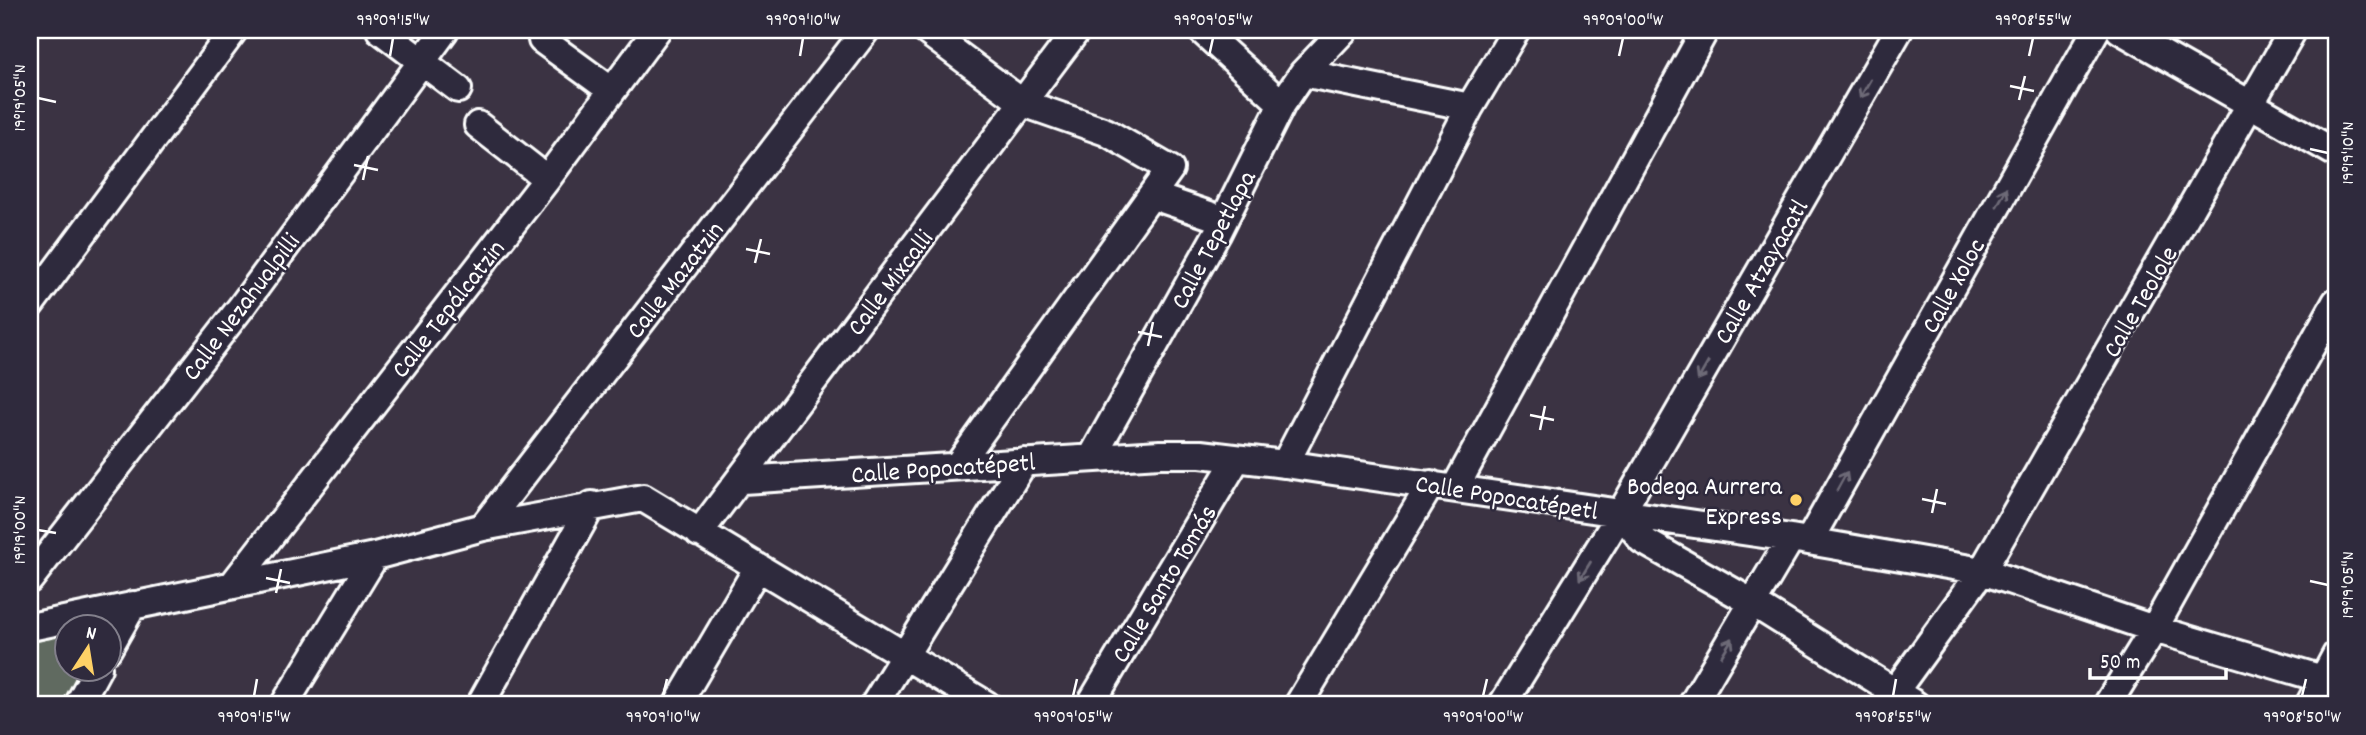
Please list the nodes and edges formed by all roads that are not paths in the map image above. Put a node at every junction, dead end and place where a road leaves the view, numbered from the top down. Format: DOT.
graph roads {
  1 [pos="234,30"];
  2 [pos="380,30"];
  3 [pos="445,30"];
  4 [pos="657,30"];
  5 [pos="866,30"];
  6 [pos="925,30"];
  7 [pos="1077,30"];
  8 [pos="1201,30"];
  9 [pos="1344,30"];
  10 [pos="1516,30"];
  11 [pos="1705,30"];
  12 [pos="1899,30"];
  13 [pos="2096,30"];
  14 [pos="2120,30"];
  15 [pos="2293,30"];
  16 [pos="542,40"];
  17 [pos="421,62"];
  18 [pos="1303,73"];
  19 [pos="458,89"];
  20 [pos="612,91"];
  21 [pos="1023,103"];
  22 [pos="1282,104"];
  23 [pos="2252,105"];
  24 [pos="1470,107"];
  25 [pos="478,125"];
  26 [pos="2336,153"];
  27 [pos="547,179"];
  28 [pos="1153,196"];
  29 [pos="1224,220"];
  30 [pos="2336,302"];
  31 [pos="30,305"];
  32 [pos="1092,457"];
  33 [pos="1236,460"];
  34 [pos="1024,462"];
  35 [pos="1285,464"];
  36 [pos="958,465"];
  37 [pos="742,480"];
  38 [pos="1443,486"];
  39 [pos="592,505"];
  40 [pos="1621,513"];
  41 [pos="483,527"];
  42 [pos="699,533"];
  43 [pos="1800,539"];
  44 [pos="375,556"];
  45 [pos="757,569"];
  46 [pos="1982,571"];
  47 [pos="30,579"];
  48 [pos="234,583"];
  49 [pos="1753,603"];
  50 [pos="133,605"];
  51 [pos="122,624"];
  52 [pos="30,627"];
  53 [pos="2154,629"];
  54 [pos="2336,655"];
  55 [pos="903,656"];
  56 [pos="2330,681"];
  57 [pos="91,682"];
  58 [pos="1898,701"];
  59 [pos="80,704"];
  60 [pos="284,705"];
  61 [pos="480,705"];
  62 [pos="677,705"];
  63 [pos="874,705"];
  64 [pos="987,705"];
  65 [pos="1090,705"];
  66 [pos="1298,705"];
  67 [pos="1502,705"];
  68 [pos="1692,705"];
  69 [pos="2106,705"];
  70 [pos="2309,705"];
  1 -- 31 [label="street"];
  2 -- 17 [label="street"];
  3 -- 17 [label="street, Calle Nezahualpilli"];
  4 -- 20 [label="street, Calle Tepálcatzin"];
  5 -- 41 [label="street, Calle Mazatzin"];
  6 -- 21 [label="street"];
  7 -- 21 [label="street, Calle Mixcalli"];
  8 -- 22 [label="street"];
  9 -- 18 [label="street, Calle Tepetlapa"];
  10 -- 24 [label="street"];
  11 -- 38 [label="street"];
  12 -- 40 [label="street, Calle Atzayacatl, one-way"];
  43 -- 13 [label="street, Calle Xoloc, one-way"];
  14 -- 23 [label="street"];
  15 -- 23 [label="street, Calle Teolole"];
  16 -- 20 [label="street"];
  17 -- 19 [label="street"];
  17 -- 47 [label="street, Calle Nezahualpilli"];
  18 -- 22 [label="street, Calle Tepetlapa"];
  18 -- 24 [label="street"];
  20 -- 27 [label="street, Calle Tepálcatzin"];
  21 -- 28 [label="street"];
  21 -- 37 [label="street, Calle Mixcalli"];
  22 -- 29 [label="street, Calle Tepetlapa"];
  23 -- 26 [label="street"];
  23 -- 46 [label="street, Calle Teolole"];
  24 -- 35 [label="street"];
  25 -- 27 [label="street"];
  27 -- 48 [label="street, Calle Tepálcatzin"];
  28 -- 29 [label="street"];
  28 -- 36 [label="street"];
  29 -- 32 [label="street, Calle Tepetlapa"];
  30 -- 53 [label="street"];
  32 -- 33 [label="street, Calle Popocatépetl"];
  32 -- 34 [label="street, Calle Popocatépetl"];
  33 -- 35 [label="street, Calle Popocatépetl"];
  33 -- 65 [label="street, Calle Santo Tomás"];
  34 -- 36 [label="street, Calle Popocatépetl"];
  34 -- 55 [label="street"];
  35 -- 38 [label="street, Calle Popocatépetl"];
  36 -- 37 [label="street, Calle Popocatépetl"];
  37 -- 42 [label="street, Calle Mixcalli"];
  38 -- 40 [label="street, Calle Popocatépetl"];
  38 -- 66 [label="street"];
  39 -- 41 [label="street"];
  39 -- 42 [label="street"];
  39 -- 61 [label="street"];
  40 -- 43 [label="street, Calle Popocatépetl"];
  40 -- 49 [label="street"];
  40 -- 67 [label="street, Calle Atzayacatl, one-way"];
  41 -- 44 [label="street"];
  42 -- 45 [label="street"];
  43 -- 46 [label="street, Calle Popocatépetl"];
  43 -- 49 [label="street, Calle Xoloc"];
  44 -- 48 [label="street"];
  44 -- 60 [label="street"];
  45 -- 55 [label="street"];
  45 -- 62 [label="street"];
  46 -- 53 [label="street, Calle Popocatépetl"];
  46 -- 58 [label="street, Calle Teolole"];
  48 -- 50 [label="street"];
  49 -- 58 [label="street"];
  68 -- 49 [label="street, Calle Xoloc, one-way"];
  50 -- 51 [label="street"];
  50 -- 52 [label="street"];
  53 -- 56 [label="street, Calle Popocatépetl"];
  53 -- 69 [label="street"];
  54 -- 56 [label="street"];
  55 -- 63 [label="street"];
  55 -- 64 [label="street"];
  56 -- 70 [label="street"];
  57 -- 59 [label="street"];
}
